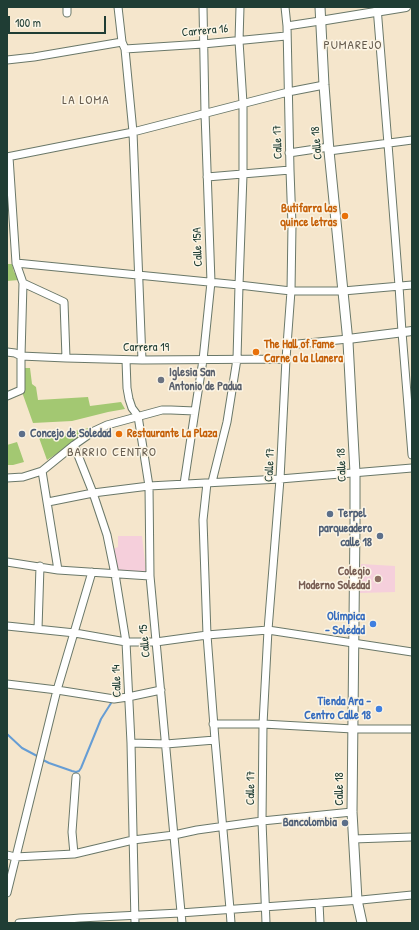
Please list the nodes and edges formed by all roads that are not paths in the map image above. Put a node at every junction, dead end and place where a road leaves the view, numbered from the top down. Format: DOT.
graph roads {
  1 [pos="118,7"];
  2 [pos="203,7"];
  3 [pos="240,7"];
  4 [pos="285,7"];
  5 [pos="320,7"];
  6 [pos="406,7"];
  7 [pos="377,10"];
  8 [pos="320,21"];
  9 [pos="287,26"];
  10 [pos="286,36"];
  11 [pos="239,41"];
  12 [pos="203,44"];
  13 [pos="123,46"];
  14 [pos="7,60"];
  15 [pos="324,85"];
  16 [pos="288,92"];
  17 [pos="243,103"];
  18 [pos="204,113"];
  19 [pos="133,132"];
  20 [pos="412,140"];
  21 [pos="388,144"];
  22 [pos="329,149"];
  23 [pos="289,153"];
  24 [pos="8,157"];
  25 [pos="290,170"];
  26 [pos="243,175"];
  27 [pos="207,177"];
  28 [pos="16,263"];
  29 [pos="139,275"];
  30 [pos="211,282"];
  31 [pos="23,283"];
  32 [pos="239,284"];
  33 [pos="412,285"];
  34 [pos="400,286"];
  35 [pos="291,291"];
  36 [pos="343,291"];
  37 [pos="412,331"];
  38 [pos="402,332"];
  39 [pos="348,339"];
  40 [pos="288,345"];
  41 [pos="7,352"];
  42 [pos="21,356"];
  43 [pos="66,358"];
  44 [pos="237,359"];
  45 [pos="286,359"];
  46 [pos="126,360"];
  47 [pos="142,360"];
  48 [pos="203,360"];
  49 [pos="7,396"];
  50 [pos="195,411"];
  51 [pos="138,416"];
  52 [pos="74,445"];
  53 [pos="412,455"];
  54 [pos="412,468"];
  55 [pos="42,471"];
  56 [pos="355,473"];
  57 [pos="7,478"];
  58 [pos="280,479"];
  59 [pos="210,483"];
  60 [pos="184,484"];
  61 [pos="149,486"];
  62 [pos="93,494"];
  63 [pos="48,502"];
  64 [pos="7,562"];
  65 [pos="40,566"];
  66 [pos="58,570"];
  67 [pos="92,572"];
  68 [pos="115,574"];
  69 [pos="150,576"];
  70 [pos="7,626"];
  71 [pos="38,628"];
  72 [pos="268,630"];
  73 [pos="75,633"];
  74 [pos="207,636"];
  75 [pos="126,642"];
  76 [pos="156,642"];
  77 [pos="354,644"];
  78 [pos="412,652"];
  79 [pos="7,684"];
  80 [pos="57,690"];
  81 [pos="161,690"];
  82 [pos="128,697"];
  83 [pos="213,724"];
  84 [pos="263,724"];
  85 [pos="353,729"];
  86 [pos="412,729"];
  87 [pos="214,740"];
  88 [pos="131,743"];
  89 [pos="166,744"];
  90 [pos="76,776"];
  91 [pos="352,812"];
  92 [pos="262,821"];
  93 [pos="222,826"];
  94 [pos="174,835"];
  95 [pos="412,836"];
  96 [pos="353,839"];
  97 [pos="133,840"];
  98 [pos="74,854"];
  99 [pos="7,855"];
  100 [pos="15,857"];
  101 [pos="7,893"];
  102 [pos="412,895"];
  103 [pos="357,900"];
  104 [pos="319,903"];
  105 [pos="264,907"];
  106 [pos="230,909"];
  107 [pos="180,913"];
  108 [pos="135,920"];
  109 [pos="80,921"];
  110 [pos="19,923"];
  111 [pos="182,923"];
  112 [pos="231,923"];
  113 [pos="266,923"];
  114 [pos="320,923"];
  115 [pos="362,923"];
  1 -- 13 [label="street"];
  2 -- 12 [label="street, Calle 15A"];
  3 -- 11 [label="street"];
  4 -- 9 [label="street, Calle 17"];
  5 -- 8 [label="main road, Calle 18"];
  6 -- 7 [label="street"];
  7 -- 8 [label="street"];
  7 -- 21 [label="street"];
  8 -- 9 [label="street"];
  8 -- 15 [label="main road, Calle 18"];
  9 -- 10 [label="street, Calle 17"];
  10 -- 11 [label="street, Carrera 16"];
  10 -- 16 [label="street, Calle 17"];
  11 -- 12 [label="street, Carrera 16"];
  11 -- 17 [label="street"];
  12 -- 13 [label="street, Carrera 16"];
  12 -- 18 [label="street, Calle 15A"];
  13 -- 14 [label="street, Carrera 16"];
  13 -- 19 [label="street"];
  15 -- 16 [label="street"];
  15 -- 22 [label="main road, Calle 18"];
  16 -- 17 [label="street"];
  16 -- 23 [label="street, Calle 17"];
  17 -- 18 [label="street"];
  17 -- 26 [label="street"];
  18 -- 19 [label="street"];
  18 -- 27 [label="street, Calle 15A"];
  19 -- 24 [label="street"];
  19 -- 29 [label="street"];
  20 -- 21 [label="street"];
  21 -- 22 [label="street"];
  21 -- 34 [label="street"];
  22 -- 23 [label="street"];
  22 -- 36 [label="main road, Calle 18"];
  23 -- 25 [label="street, Calle 17"];
  24 -- 28 [label="street"];
  25 -- 26 [label="street"];
  25 -- 35 [label="street, Calle 17"];
  26 -- 27 [label="street"];
  26 -- 32 [label="street"];
  27 -- 30 [label="street, Calle 15A"];
  28 -- 29 [label="street"];
  28 -- 31 [label="street"];
  29 -- 30 [label="street"];
  29 -- 47 [label="street"];
  30 -- 32 [label="street"];
  30 -- 48 [label="street, Calle 15A"];
  31 -- 42 [label="street"];
  31 -- 43 [label="street"];
  32 -- 35 [label="street"];
  32 -- 44 [label="street"];
  33 -- 34 [label="street"];
  34 -- 36 [label="street"];
  34 -- 38 [label="street"];
  35 -- 36 [label="street"];
  35 -- 40 [label="street, Calle 17"];
  36 -- 39 [label="main road, Calle 18"];
  37 -- 38 [label="street"];
  38 -- 39 [label="street"];
  38 -- 53 [label="street"];
  39 -- 40 [label="street"];
  39 -- 56 [label="main road, Calle 18"];
  40 -- 45 [label="street, Calle 17"];
  41 -- 42 [label="street, Carrera 19"];
  42 -- 43 [label="street, Carrera 19"];
  42 -- 49 [label="street"];
  43 -- 46 [label="street, Carrera 19"];
  44 -- 45 [label="street, Carrera 19"];
  44 -- 48 [label="street, Carrera 19"];
  44 -- 59 [label="street"];
  45 -- 58 [label="street, Calle 17"];
  46 -- 47 [label="street, Carrera 19"];
  46 -- 51 [label="street, Calle 15"];
  47 -- 48 [label="street, Carrera 19"];
  48 -- 50 [label="street, Calle 15A"];
  50 -- 51 [label="street"];
  50 -- 60 [label="street, Calle 15A"];
  51 -- 52 [label="street"];
  51 -- 61 [label="street, Calle 15"];
  52 -- 55 [label="street"];
  52 -- 62 [label="street, Calle 14"];
  54 -- 56 [label="street"];
  55 -- 57 [label="street"];
  55 -- 63 [label="street"];
  56 -- 58 [label="street"];
  56 -- 77 [label="main road, Calle 18"];
  58 -- 59 [label="street"];
  58 -- 72 [label="street, Calle 17"];
  59 -- 60 [label="street"];
  59 -- 74 [label="street"];
  60 -- 61 [label="street"];
  61 -- 62 [label="street"];
  61 -- 69 [label="street, Calle 15"];
  62 -- 63 [label="street"];
  62 -- 68 [label="street, Calle 14"];
  63 -- 66 [label="street"];
  64 -- 65 [label="street"];
  65 -- 66 [label="street"];
  65 -- 71 [label="street"];
  66 -- 67 [label="street"];
  67 -- 68 [label="street"];
  67 -- 73 [label="street"];
  68 -- 69 [label="street"];
  68 -- 75 [label="street, Calle 14"];
  69 -- 76 [label="street, Calle 15"];
  70 -- 71 [label="street"];
  71 -- 73 [label="street"];
  72 -- 74 [label="street"];
  72 -- 77 [label="street"];
  72 -- 84 [label="street, Calle 17"];
  73 -- 75 [label="street"];
  73 -- 80 [label="street"];
  74 -- 76 [label="street"];
  74 -- 83 [label="street"];
  75 -- 76 [label="street"];
  75 -- 82 [label="street, Calle 14"];
  76 -- 81 [label="street, Calle 15"];
  77 -- 78 [label="street"];
  77 -- 85 [label="main road, Calle 18"];
  79 -- 80 [label="street"];
  80 -- 82 [label="street"];
  80 -- 100 [label="street"];
  81 -- 82 [label="street"];
  81 -- 89 [label="street, Calle 15"];
  82 -- 88 [label="street, Calle 14"];
  83 -- 84 [label="street"];
  83 -- 87 [label="street"];
  84 -- 85 [label="street"];
  84 -- 92 [label="street, Calle 17"];
  85 -- 86 [label="street"];
  85 -- 91 [label="main road, Calle 18"];
  87 -- 89 [label="street"];
  87 -- 93 [label="street"];
  88 -- 89 [label="street"];
  88 -- 97 [label="street, Calle 14"];
  89 -- 94 [label="street, Calle 15"];
  90 -- 98 [label="street"];
  91 -- 92 [label="street"];
  91 -- 96 [label="main road, Calle 18"];
  92 -- 93 [label="street"];
  92 -- 105 [label="street, Calle 17"];
  93 -- 94 [label="street"];
  93 -- 106 [label="street"];
  94 -- 97 [label="street"];
  94 -- 107 [label="street, Calle 15"];
  95 -- 96 [label="street"];
  96 -- 103 [label="main road, Calle 18"];
  97 -- 98 [label="street"];
  97 -- 108 [label="street, Calle 14"];
  98 -- 100 [label="street"];
  99 -- 100 [label="street"];
  100 -- 101 [label="street"];
  102 -- 103 [label="street"];
  103 -- 104 [label="street"];
  103 -- 115 [label="main road, Calle 18"];
  104 -- 105 [label="street"];
  104 -- 114 [label="street"];
  105 -- 106 [label="street"];
  105 -- 113 [label="street, Calle 17"];
  106 -- 107 [label="street"];
  106 -- 112 [label="street"];
  107 -- 108 [label="street"];
  107 -- 111 [label="street, Calle 15"];
  108 -- 109 [label="street"];
  109 -- 110 [label="street"];
}
